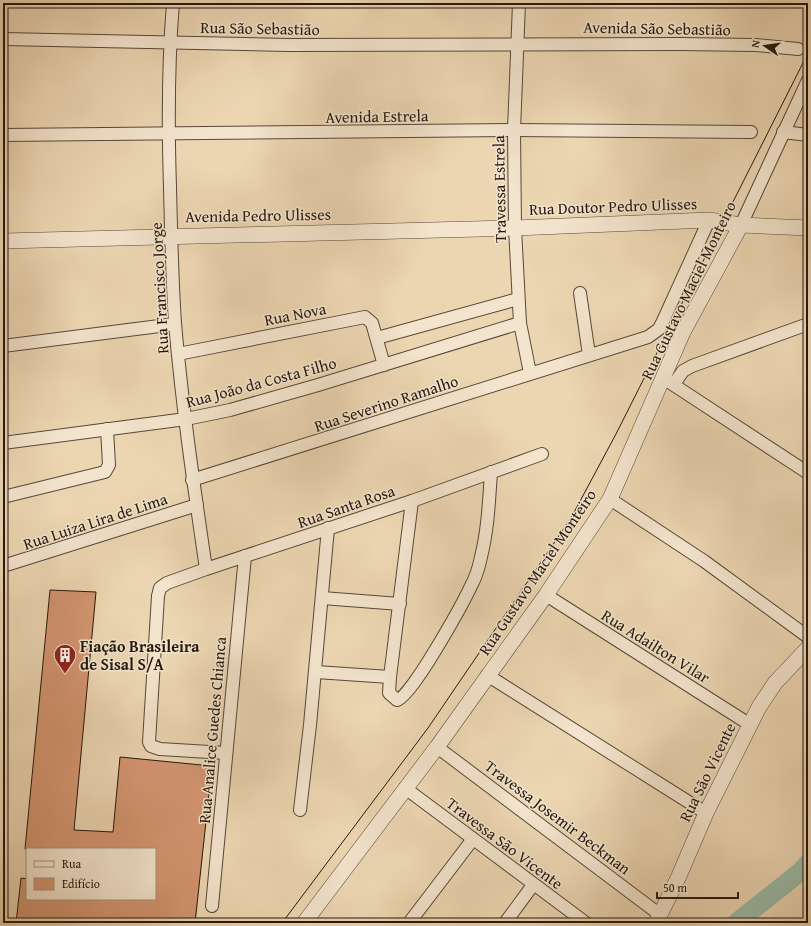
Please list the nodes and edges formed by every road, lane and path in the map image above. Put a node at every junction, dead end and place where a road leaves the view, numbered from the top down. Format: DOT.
graph roads {
  1 [pos="173,3"];
  2 [pos="519,3"];
  3 [pos="3,39"];
  4 [pos="170,43"];
  5 [pos="516,43"];
  6 [pos="798,49"];
  7 [pos="808,80"];
  8 [pos="514,130"];
  9 [pos="751,132"];
  10 [pos="783,132"];
  11 [pos="169,134"];
  12 [pos="3,135"];
  13 [pos="808,135"];
  14 [pos="709,220"];
  15 [pos="741,225"];
  16 [pos="515,228"];
  17 [pos="808,228"];
  18 [pos="171,236"];
  19 [pos="3,241"];
  20 [pos="580,293"];
  21 [pos="518,298"];
  22 [pos="520,323"];
  23 [pos="175,324"];
  24 [pos="805,328"];
  25 [pos="377,338"];
  26 [pos="3,346"];
  27 [pos="178,354"];
  28 [pos="589,355"];
  29 [pos="384,365"];
  30 [pos="530,373"];
  31 [pos="668,381"];
  32 [pos="186,419"];
  33 [pos="106,429"];
  34 [pos="3,443"];
  35 [pos="542,454"];
  36 [pos="491,472"];
  37 [pos="808,473"];
  38 [pos="192,480"];
  39 [pos="3,497"];
  40 [pos="610,499"];
  41 [pos="412,500"];
  42 [pos="197,505"];
  43 [pos="328,528"];
  44 [pos="245,556"];
  45 [pos="3,566"];
  46 [pos="206,569"];
  47 [pos="546,595"];
  48 [pos="322,598"];
  49 [pos="400,604"];
  50 [pos="808,637"];
  51 [pos="808,648"];
  52 [pos="316,672"];
  53 [pos="487,675"];
  54 [pos="390,677"];
  55 [pos="750,724"];
  56 [pos="436,747"];
  57 [pos="226,753"];
  58 [pos="405,788"];
  59 [pos="300,810"];
  60 [pos="706,813"];
  61 [pos="473,839"];
  62 [pos="533,885"];
  63 [pos="212,906"];
  64 [pos="658,918"];
  65 [pos="304,923"];
  66 [pos="409,923"];
  67 [pos="505,923"];
  68 [pos="586,923"];
  1 -- 4 [label="street, Rua Francisco Jorge"];
  2 -- 5 [label="street, Travessa Estrela"];
  3 -- 4 [label="street, Rua São Sebastião"];
  4 -- 5 [label="street, Rua São Sebastião"];
  4 -- 11 [label="street, Rua Francisco Jorge"];
  5 -- 6 [label="street, Avenida São Sebastião"];
  5 -- 8 [label="street, Travessa Estrela"];
  7 -- 10 [label="street, Rua Gustavo Maciel Monteiro"];
  8 -- 9 [label="street, Avenida Estrela"];
  8 -- 11 [label="street, Avenida Estrela"];
  8 -- 16 [label="street, Travessa Estrela"];
  10 -- 13 [label="street"];
  10 -- 15 [label="street, Rua Gustavo Maciel Monteiro"];
  11 -- 12 [label="street, Avenida Estrela"];
  11 -- 18 [label="street, Rua Francisco Jorge"];
  14 -- 15 [label="street, Rua Doutor Pedro Ulisses"];
  14 -- 16 [label="street, Rua Doutor Pedro Ulisses"];
  14 -- 28 [label="street, Rua Severino Ramalho"];
  15 -- 17 [label="street, Rua Doutor Pedro Ulisses"];
  15 -- 31 [label="street, Rua Gustavo Maciel Monteiro"];
  16 -- 18 [label="street, Avenida Pedro Ulisses"];
  16 -- 21 [label="street, Travessa Estrela"];
  18 -- 19 [label="street, Avenida Pedro Ulisses"];
  18 -- 23 [label="street, Rua Francisco Jorge"];
  20 -- 28 [label="street"];
  21 -- 22 [label="street, Travessa Estrela"];
  21 -- 25 [label="street"];
  22 -- 29 [label="street, Rua João da Costa Filho"];
  22 -- 30 [label="street, Travessa Estrela"];
  23 -- 26 [label="street"];
  23 -- 27 [label="street, Rua Francisco Jorge"];
  24 -- 31 [label="street"];
  25 -- 27 [label="street, Rua Nova"];
  25 -- 29 [label="street, Rua Nova"];
  27 -- 32 [label="street, Rua Francisco Jorge"];
  28 -- 30 [label="street, Rua Severino Ramalho"];
  29 -- 32 [label="street, Rua João da Costa Filho"];
  30 -- 38 [label="street, Rua Severino Ramalho"];
  31 -- 37 [label="street"];
  31 -- 40 [label="street, Rua Gustavo Maciel Monteiro"];
  32 -- 33 [label="street, Rua João da Costa Filho"];
  32 -- 38 [label="street, Rua Francisco Jorge"];
  33 -- 34 [label="street, Rua João da Costa Filho"];
  33 -- 39 [label="street"];
  35 -- 36 [label="street, Rua Santa Rosa"];
  36 -- 41 [label="street, Rua Santa Rosa"];
  36 -- 54 [label="street"];
  38 -- 42 [label="street, Rua Francisco Jorge"];
  40 -- 47 [label="street, Rua Gustavo Maciel Monteiro"];
  40 -- 50 [label="street"];
  41 -- 43 [label="street, Rua Santa Rosa"];
  41 -- 49 [label="street"];
  42 -- 45 [label="street, Rua Luiza Lira de Lima"];
  42 -- 46 [label="street, Rua Francisco Jorge"];
  43 -- 44 [label="street, Rua Santa Rosa"];
  43 -- 48 [label="street"];
  44 -- 46 [label="street, Rua Santa Rosa"];
  44 -- 57 [label="street, Rua Analice Guedes Chianca"];
  46 -- 57 [label="street, Rua Santa Rosa"];
  47 -- 53 [label="street, Rua Gustavo Maciel Monteiro"];
  47 -- 55 [label="street, Rua Adailton Vilar"];
  48 -- 49 [label="street"];
  48 -- 52 [label="street"];
  49 -- 54 [label="street"];
  51 -- 55 [label="street, Rua São Vicente"];
  52 -- 54 [label="street"];
  52 -- 59 [label="street"];
  53 -- 56 [label="street, Rua Gustavo Maciel Monteiro"];
  53 -- 60 [label="street"];
  55 -- 60 [label="street, Rua São Vicente"];
  56 -- 58 [label="street, Rua Gustavo Maciel Monteiro"];
  56 -- 64 [label="street, Travessa Josemir Beckman"];
  57 -- 63 [label="street, Rua Analice Guedes Chianca"];
  58 -- 61 [label="street, Travessa São Vicente"];
  58 -- 65 [label="street, Rua Gustavo Maciel Monteiro"];
  60 -- 64 [label="street, Rua São Vicente"];
  61 -- 62 [label="street, Travessa São Vicente"];
  61 -- 66 [label="street"];
  62 -- 67 [label="street"];
  62 -- 68 [label="street, Travessa São Vicente"];
}
